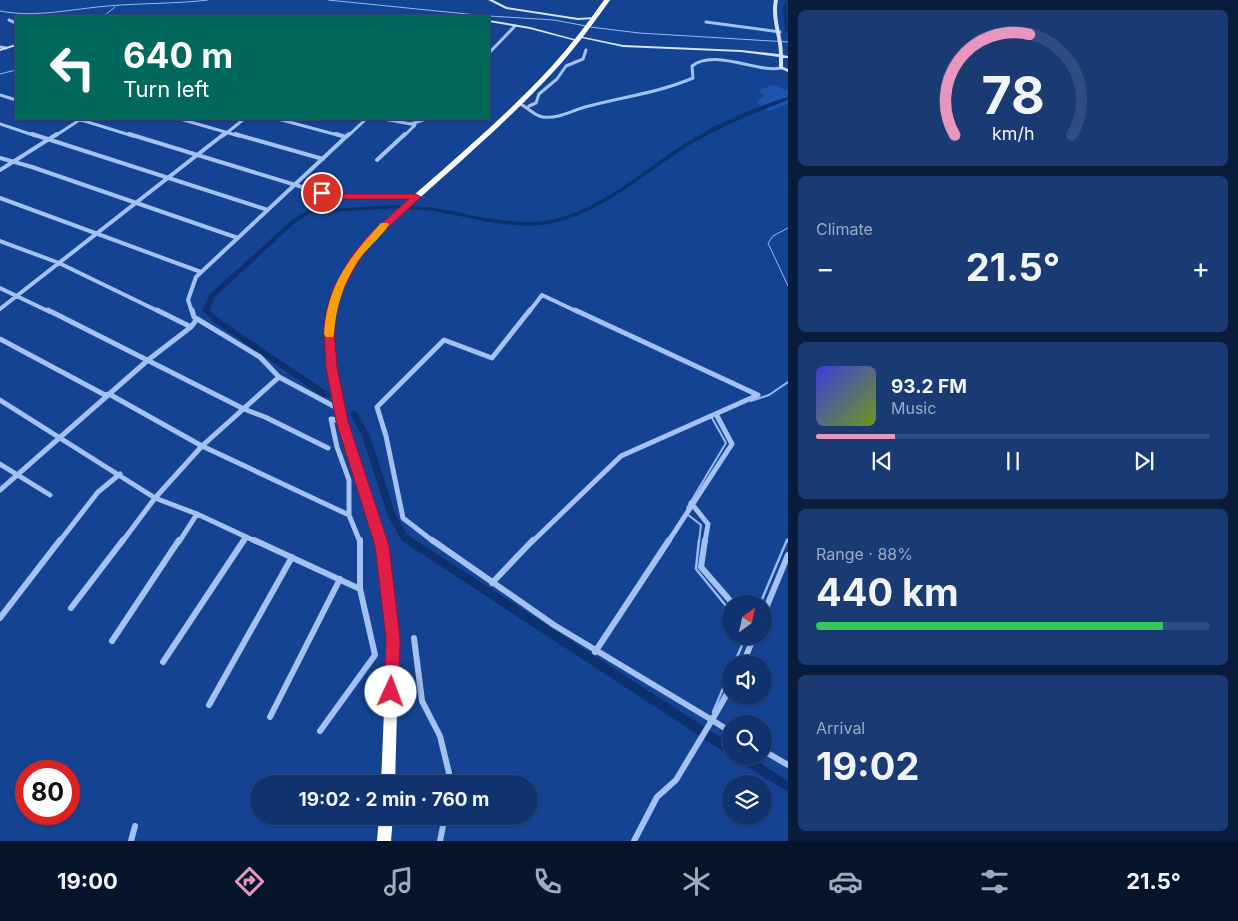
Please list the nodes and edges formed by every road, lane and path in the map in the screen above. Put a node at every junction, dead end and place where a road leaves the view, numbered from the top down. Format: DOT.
graph roads {
  1 [pos="490,0"];
  2 [pos="776,0"];
  3 [pos="606,1"];
  4 [pos="593,19"];
  5 [pos="9,20"];
  6 [pos="490,22"];
  7 [pos="706,22"];
  8 [pos="15,23"];
  9 [pos="515,26"];
  10 [pos="780,33"];
  11 [pos="580,37"];
  12 [pos="15,46"];
  13 [pos="0,48"];
  14 [pos="586,50"];
  15 [pos="490,52"];
  16 [pos="784,55"];
  17 [pos="781,68"];
  18 [pos="788,71"];
  19 [pos="0,95"];
  20 [pos="15,100"];
  21 [pos="525,105"];
  22 [pos="78,120"];
  23 [pos="83,120"];
  24 [pos="184,120"];
  25 [pos="243,120"];
  26 [pos="282,120"];
  27 [pos="365,120"];
  28 [pos="388,120"];
  29 [pos="424,120"];
  30 [pos="0,124"];
  31 [pos="415,125"];
  32 [pos="227,132"];
  33 [pos="346,137"];
  34 [pos="48,140"];
  35 [pos="198,155"];
  36 [pos="0,158"];
  37 [pos="323,159"];
  38 [pos="377,160"];
  39 [pos="14,162"];
  40 [pos="0,170"];
  41 [pos="168,178"];
  42 [pos="295,185"];
  43 [pos="416,197"];
  44 [pos="0,198"];
  45 [pos="137,203"];
  46 [pos="268,210"];
  47 [pos="98,234"];
  48 [pos="238,238"];
  49 [pos="0,241"];
  50 [pos="59,263"];
  51 [pos="201,272"];
  52 [pos="0,288"];
  53 [pos="17,295"];
  54 [pos="0,309"];
  55 [pos="197,319"];
  56 [pos="191,327"];
  57 [pos="0,338"];
  58 [pos="148,360"];
  59 [pos="279,376"];
  60 [pos="109,394"];
  61 [pos="0,400"];
  62 [pos="244,409"];
  63 [pos="341,410"];
  64 [pos="716,414"];
  65 [pos="342,421"];
  66 [pos="60,436"];
  67 [pos="202,446"];
  68 [pos="328,448"];
  69 [pos="0,464"];
  70 [pos="120,474"];
  71 [pos="18,475"];
  72 [pos="0,490"];
  73 [pos="50,494"];
  74 [pos="155,498"];
  75 [pos="691,503"];
  76 [pos="197,514"];
  77 [pos="349,515"];
  78 [pos="246,537"];
  79 [pos="788,555"];
  80 [pos="292,557"];
  81 [pos="340,579"];
  82 [pos="492,584"];
  83 [pos="360,589"];
  84 [pos="725,595"];
  85 [pos="771,595"];
  86 [pos="71,608"];
  87 [pos="0,618"];
  88 [pos="414,638"];
  89 [pos="112,641"];
  90 [pos="595,652"];
  91 [pos="163,662"];
  92 [pos="722,703"];
  93 [pos="209,705"];
  94 [pos="270,717"];
  95 [pos="712,720"];
  96 [pos="722,726"];
  97 [pos="320,731"];
  98 [pos="772,756"];
  99 [pos="788,765"];
  100 [pos="388,775"];
  101 [pos="449,775"];
  102 [pos="385,825"];
  103 [pos="443,825"];
  104 [pos="135,826"];
  105 [pos="131,841"];
  106 [pos="384,841"];
  107 [pos="440,841"];
  108 [pos="634,841"];
  1 -- 4 [label="street"];
  2 -- 10 [label="street"];
  3 -- 4 [label="highway"];
  4 -- 11 [label="highway"];
  5 -- 8 [label="street"];
  6 -- 9 [label="street"];
  7 -- 10 [label="street"];
  9 -- 11 [label="street"];
  9 -- 15 [label="street"];
  10 -- 16 [label="street"];
  11 -- 16 [label="street"];
  11 -- 21 [label="highway"];
  12 -- 13 [label="street"];
  14 -- 21 [label="street"];
  16 -- 17 [label="street"];
  17 -- 18 [label="street"];
  17 -- 21 [label="street"];
  19 -- 20 [label="street"];
  21 -- 43 [label="highway"];
  22 -- 34 [label="street"];
  23 -- 35 [label="street"];
  24 -- 32 [label="street"];
  25 -- 32 [label="street"];
  26 -- 33 [label="street"];
  27 -- 33 [label="street"];
  28 -- 31 [label="street"];
  29 -- 31 [label="street"];
  30 -- 34 [label="street"];
  31 -- 38 [label="street"];
  32 -- 35 [label="street"];
  32 -- 37 [label="street"];
  33 -- 37 [label="street"];
  34 -- 39 [label="street"];
  34 -- 41 [label="street"];
  35 -- 41 [label="street"];
  35 -- 42 [label="street"];
  36 -- 39 [label="street"];
  37 -- 42 [label="street"];
  39 -- 40 [label="street"];
  39 -- 45 [label="street"];
  41 -- 45 [label="street"];
  41 -- 46 [label="street"];
  42 -- 43 [label="street"];
  42 -- 46 [label="street"];
  43 -- 63 [label="highway"];
  44 -- 47 [label="street"];
  45 -- 47 [label="street"];
  45 -- 48 [label="street"];
  46 -- 48 [label="street"];
  47 -- 50 [label="street"];
  47 -- 51 [label="street"];
  48 -- 51 [label="street"];
  49 -- 50 [label="street"];
  50 -- 53 [label="street"];
  50 -- 56 [label="street"];
  51 -- 55 [label="street"];
  52 -- 53 [label="street"];
  53 -- 54 [label="street"];
  53 -- 58 [label="street"];
  55 -- 56 [label="street"];
  55 -- 59 [label="street"];
  56 -- 58 [label="street"];
  57 -- 60 [label="street"];
  58 -- 60 [label="street"];
  58 -- 62 [label="street"];
  59 -- 62 [label="street"];
  59 -- 63 [label="street"];
  60 -- 66 [label="street"];
  60 -- 67 [label="street"];
  61 -- 66 [label="street"];
  62 -- 67 [label="street"];
  62 -- 68 [label="street"];
  63 -- 65 [label="highway"];
  64 -- 75 [label="street"];
  64 -- 82 [label="street"];
  64 -- 82 [label="street"];
  65 -- 77 [label="street"];
  65 -- 100 [label="highway"];
  66 -- 70 [label="street"];
  66 -- 71 [label="street"];
  67 -- 74 [label="street"];
  67 -- 77 [label="street"];
  69 -- 71 [label="street"];
  70 -- 74 [label="street"];
  70 -- 87 [label="street"];
  71 -- 72 [label="street"];
  71 -- 73 [label="street"];
  74 -- 76 [label="street"];
  74 -- 86 [label="street"];
  75 -- 84 [label="street"];
  75 -- 90 [label="street"];
  76 -- 78 [label="street"];
  76 -- 89 [label="street"];
  77 -- 83 [label="street"];
  78 -- 80 [label="street"];
  78 -- 91 [label="street"];
  79 -- 85 [label="street"];
  80 -- 81 [label="street"];
  80 -- 93 [label="street"];
  81 -- 83 [label="street"];
  81 -- 94 [label="street"];
  82 -- 90 [label="street"];
  83 -- 97 [label="street"];
  88 -- 101 [label="street"];
  90 -- 95 [label="street"];
  92 -- 95 [label="street"];
  95 -- 96 [label="street"];
  95 -- 108 [label="street"];
  98 -- 99 [label="street"];
  102 -- 106 [label="highway"];
  103 -- 107 [label="street"];
  104 -- 105 [label="street"];
}
